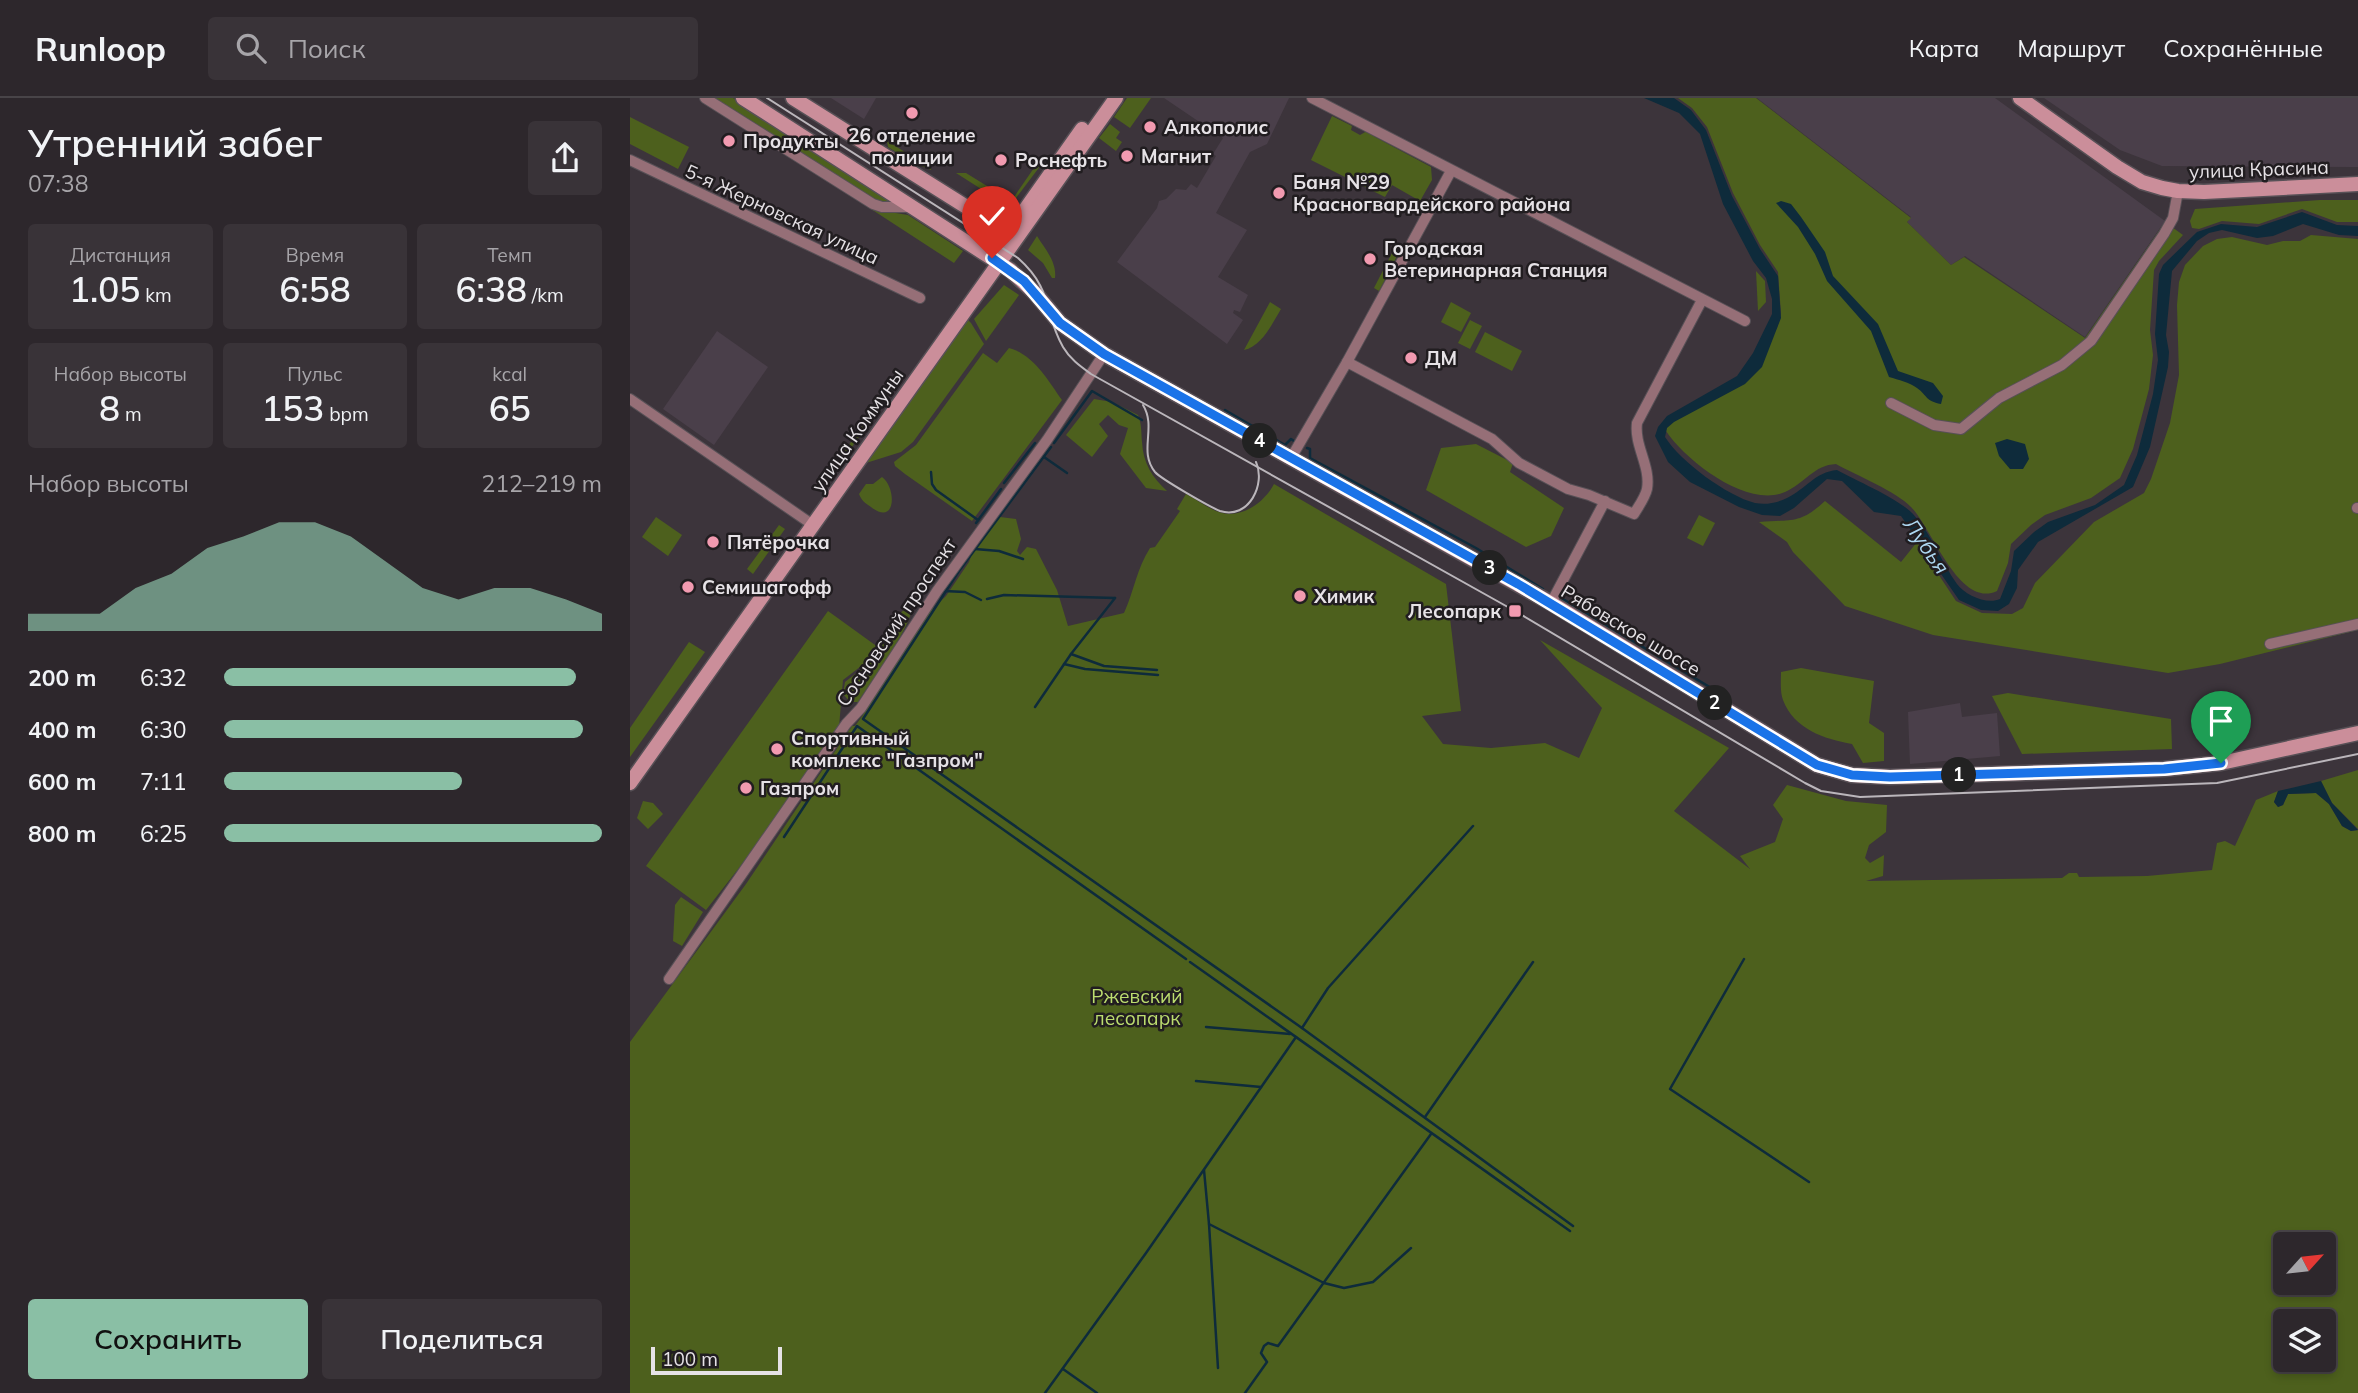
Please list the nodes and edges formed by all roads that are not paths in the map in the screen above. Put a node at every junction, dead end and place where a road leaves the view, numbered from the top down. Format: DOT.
graph roads {
  1 [pos="705,98"];
  2 [pos="743,98"];
  3 [pos="793,98"];
  4 [pos="1104,98"];
  5 [pos="1116,98"];
  6 [pos="1312,98"];
  7 [pos="2021,98"];
  8 [pos="630,160"];
  9 [pos="1451,171"];
  10 [pos="2358,184"];
  11 [pos="2178,191"];
  12 [pos="912,206"];
  13 [pos="1010,239"];
  14 [pos="995,260"];
  15 [pos="920,298"];
  16 [pos="1702,300"];
  17 [pos="1745,321"];
  18 [pos="1104,354"];
  19 [pos="1347,362"];
  20 [pos="630,400"];
  21 [pos="1891,403"];
  22 [pos="1291,458"];
  23 [pos="1605,501"];
  24 [pos="810,522"];
  25 [pos="1551,603"];
  26 [pos="2358,624"];
  27 [pos="2270,644"];
  28 [pos="2358,733"];
  29 [pos="630,768"];
  30 [pos="630,783"];
  31 [pos="669,979"];
  1 -- 12 [label="street"];
  2 -- 12 [label="main road, Рябовское шоссе"];
  3 -- 13 [label="main road"];
  4 -- 13 [label="main road, улица Коммуны"];
  5 -- 13 [label="main road, улица Коммуны"];
  6 -- 9 [label="street"];
  7 -- 11 [label="main road, улица Красина"];
  8 -- 15 [label="street, 5-я Жерновская улица"];
  9 -- 16 [label="street"];
  9 -- 19 [label="street"];
  10 -- 11 [label="main road, улица Красина"];
  11 -- 21 [label="street"];
  12 -- 14 [label="main road, Рябовское шоссе"];
  13 -- 14 [label="main road, улица Коммуны"];
  14 -- 18 [label="main road, Рябовское шоссе"];
  14 -- 24 [label="main road, улица Коммуны"];
  16 -- 17 [label="street"];
  16 -- 23 [label="street"];
  18 -- 22 [label="main road, Рябовское шоссе"];
  18 -- 31 [label="street, Сосновский проспект"];
  19 -- 22 [label="street"];
  19 -- 23 [label="street"];
  20 -- 24 [label="street"];
  22 -- 25 [label="main road, Рябовское шоссе"];
  23 -- 25 [label="street"];
  24 -- 29 [label="main road, улица Коммуны"];
  24 -- 30 [label="main road, улица Коммуны"];
  25 -- 28 [label="main road, Рябовское шоссе"];
  26 -- 27 [label="street"];
}
